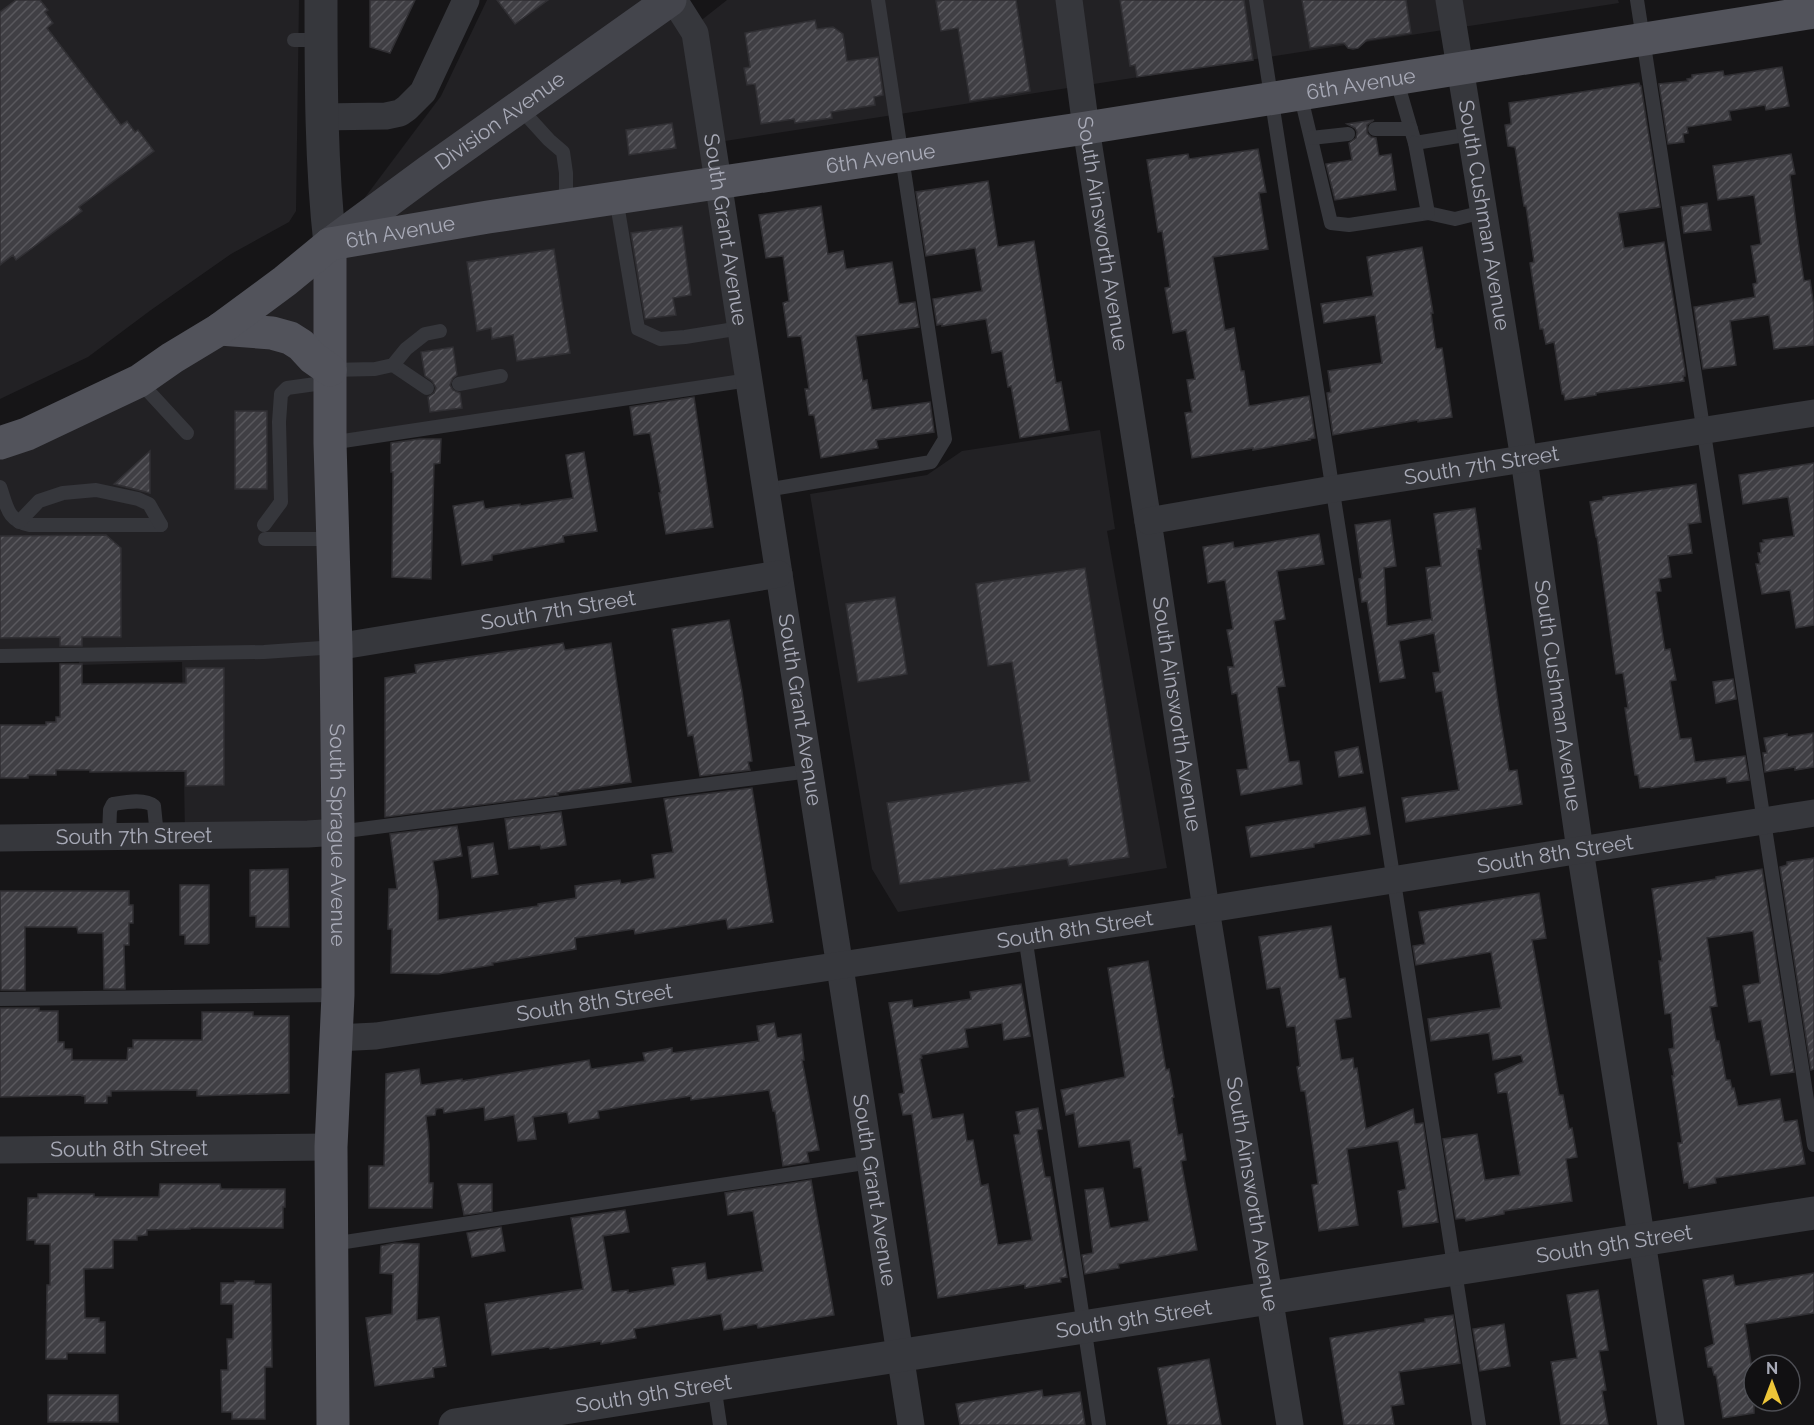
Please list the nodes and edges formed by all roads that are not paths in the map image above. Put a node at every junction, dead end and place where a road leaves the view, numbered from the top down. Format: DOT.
graph roads {
  1 [pos="321,0"];
  2 [pos="466,0"];
  3 [pos="672,0"];
  4 [pos="878,0"];
  5 [pos="1069,0"];
  6 [pos="1256,0"];
  7 [pos="1449,0"];
  8 [pos="1637,0"];
  9 [pos="1814,12"];
  10 [pos="1643,39"];
  11 [pos="1460,68"];
  12 [pos="1396,78"];
  13 [pos="1286,95"];
  14 [pos="519,107"];
  15 [pos="321,117"];
  16 [pos="1086,128"];
  17 [pos="1375,129"];
  18 [pos="1411,129"];
  19 [pos="1348,134"];
  20 [pos="1471,134"];
  21 [pos="1311,138"];
  22 [pos="1415,143"];
  23 [pos="901,155"];
  24 [pos="719,183"];
  25 [pos="616,198"];
  26 [pos="566,206"];
  27 [pos="1483,212"];
  28 [pos="1428,213"];
  29 [pos="330,244"];
  30 [pos="741,328"];
  31 [pos="220,329"];
  32 [pos="440,331"];
  33 [pos="393,365"];
  34 [pos="330,376"];
  35 [pos="501,376"];
  36 [pos="749,380"];
  37 [pos="139,381"];
  38 [pos="459,384"];
  39 [pos="427,388"];
  40 [pos="1814,413"];
  41 [pos="1704,431"];
  42 [pos="187,434"];
  43 [pos="0,443"];
  44 [pos="330,443"];
  45 [pos="1524,459"];
  46 [pos="0,487"];
  47 [pos="1332,489"];
  48 [pos="766,490"];
  49 [pos="1148,521"];
  50 [pos="19,522"];
  51 [pos="333,539"];
  52 [pos="779,574"];
  53 [pos="336,647"];
  54 [pos="0,656"];
  55 [pos="810,771"];
  56 [pos="1814,813"];
  57 [pos="1763,821"];
  58 [pos="338,832"];
  59 [pos="0,838"];
  60 [pos="1580,850"];
  61 [pos="1394,879"];
  62 [pos="1206,909"];
  63 [pos="1025,936"];
  64 [pos="840,965"];
  65 [pos="338,995"];
  66 [pos="0,999"];
  67 [pos="336,1038"];
  68 [pos="1814,1145"];
  69 [pos="331,1147"];
  70 [pos="0,1150"];
  71 [pos="871,1162"];
  72 [pos="1814,1214"];
  73 [pos="1642,1240"];
  74 [pos="332,1244"];
  75 [pos="1455,1270"];
  76 [pos="1269,1299"];
  77 [pos="1084,1328"];
  78 [pos="900,1356"];
  79 [pos="714,1385"];
  80 [pos="531,1419"];
  81 [pos="333,1425"];
  82 [pos="455,1425"];
  83 [pos="720,1425"];
  84 [pos="911,1425"];
  85 [pos="1099,1425"];
  86 [pos="1290,1425"];
  87 [pos="1479,1425"];
  88 [pos="1671,1425"];
  1 -- 15 [label="street"];
  2 -- 15 [label="street"];
  3 -- 14 [label="main road, Division Avenue"];
  3 -- 24 [label="street, South Grant Avenue"];
  4 -- 23 [label="lane"];
  5 -- 16 [label="street, South Ainsworth Avenue"];
  6 -- 13 [label="lane"];
  7 -- 11 [label="street, South Cushman Avenue"];
  8 -- 10 [label="lane"];
  9 -- 10 [label="main road, 6th Avenue"];
  10 -- 11 [label="main road, 6th Avenue"];
  10 -- 41 [label="lane"];
  11 -- 12 [label="main road, 6th Avenue"];
  11 -- 20 [label="street, South Cushman Avenue"];
  12 -- 13 [label="main road, 6th Avenue"];
  12 -- 18 [label="lane"];
  13 -- 16 [label="main road, 6th Avenue"];
  13 -- 21 [label="lane"];
  13 -- 47 [label="lane"];
  14 -- 26 [label="lane"];
  14 -- 29 [label="main road, Division Avenue"];
  15 -- 29 [label="street"];
  16 -- 23 [label="main road, 6th Avenue"];
  16 -- 49 [label="street, South Ainsworth Avenue"];
  17 -- 18 [label="lane"];
  18 -- 22 [label="lane"];
  19 -- 21 [label="lane"];
  20 -- 22 [label="lane"];
  20 -- 27 [label="street, South Cushman Avenue"];
  21 -- 28 [label="lane"];
  22 -- 28 [label="lane"];
  23 -- 24 [label="main road, 6th Avenue"];
  23 -- 48 [label="lane"];
  24 -- 25 [label="main road, 6th Avenue"];
  24 -- 30 [label="street, South Grant Avenue"];
  25 -- 26 [label="main road, 6th Avenue"];
  25 -- 30 [label="lane"];
  26 -- 29 [label="main road, 6th Avenue"];
  27 -- 28 [label="lane"];
  27 -- 45 [label="street, South Cushman Avenue"];
  29 -- 31 [label="main road, 6th Avenue"];
  29 -- 34 [label="main road, South Sprague Avenue"];
  30 -- 36 [label="street, South Grant Avenue"];
  31 -- 34 [label="main road"];
  31 -- 37 [label="main road, 6th Avenue"];
  32 -- 33 [label="lane"];
  33 -- 34 [label="lane"];
  33 -- 39 [label="lane"];
  34 -- 44 [label="main road, South Sprague Avenue"];
  34 -- 51 [label="lane"];
  35 -- 38 [label="lane"];
  36 -- 44 [label="lane"];
  36 -- 48 [label="street, South Grant Avenue"];
  37 -- 42 [label="lane"];
  37 -- 43 [label="main road, 6th Avenue"];
  40 -- 41 [label="street, South 7th Street"];
  41 -- 45 [label="street, South 7th Street"];
  41 -- 57 [label="lane"];
  44 -- 51 [label="main road, South Sprague Avenue"];
  45 -- 47 [label="street, South 7th Street"];
  45 -- 60 [label="street, South Cushman Avenue"];
  46 -- 50 [label="lane"];
  47 -- 49 [label="street, South 7th Street"];
  47 -- 61 [label="lane"];
  48 -- 52 [label="street, South Grant Avenue"];
  49 -- 62 [label="street, South Ainsworth Avenue"];
  50 -- 50 [label="lane"];
  51 -- 53 [label="main road, South Sprague Avenue"];
  52 -- 53 [label="street, South 7th Street"];
  52 -- 55 [label="street, South Grant Avenue"];
  53 -- 54 [label="lane"];
  53 -- 58 [label="main road, South Sprague Avenue"];
  55 -- 58 [label="lane"];
  55 -- 64 [label="street, South Grant Avenue"];
  56 -- 57 [label="street, South 8th Street"];
  57 -- 60 [label="street, South 8th Street"];
  57 -- 68 [label="lane"];
  58 -- 59 [label="street, South 7th Street"];
  58 -- 65 [label="main road, South Sprague Avenue"];
  60 -- 61 [label="street, South 8th Street"];
  60 -- 73 [label="street, South Cushman Avenue"];
  61 -- 62 [label="street, South 8th Street"];
  61 -- 75 [label="lane"];
  62 -- 63 [label="street, South 8th Street"];
  62 -- 76 [label="street, South Ainsworth Avenue"];
  63 -- 64 [label="street, South 8th Street"];
  63 -- 77 [label="lane"];
  64 -- 67 [label="street, South 8th Street"];
  64 -- 71 [label="street, South Grant Avenue"];
  65 -- 66 [label="lane"];
  65 -- 67 [label="main road, South Sprague Avenue"];
  67 -- 69 [label="main road, South Sprague Avenue"];
  69 -- 70 [label="street, South 8th Street"];
  69 -- 74 [label="main road, South Sprague Avenue"];
  71 -- 74 [label="lane"];
  71 -- 78 [label="street, South Grant Avenue"];
  72 -- 73 [label="street, South 9th Street"];
  73 -- 75 [label="street, South 9th Street"];
  73 -- 88 [label="street, South Cushman Avenue"];
  74 -- 81 [label="main road, South Sprague Avenue"];
  75 -- 76 [label="street, South 9th Street"];
  75 -- 87 [label="lane"];
  76 -- 77 [label="street, South 9th Street"];
  76 -- 86 [label="street, South Ainsworth Avenue"];
  77 -- 78 [label="street, South 9th Street"];
  77 -- 85 [label="lane"];
  78 -- 79 [label="street, South 9th Street"];
  78 -- 84 [label="street, South Grant Avenue"];
  79 -- 80 [label="street, South 9th Street"];
  79 -- 83 [label="lane"];
  80 -- 82 [label="street, South 9th Street"];
}
